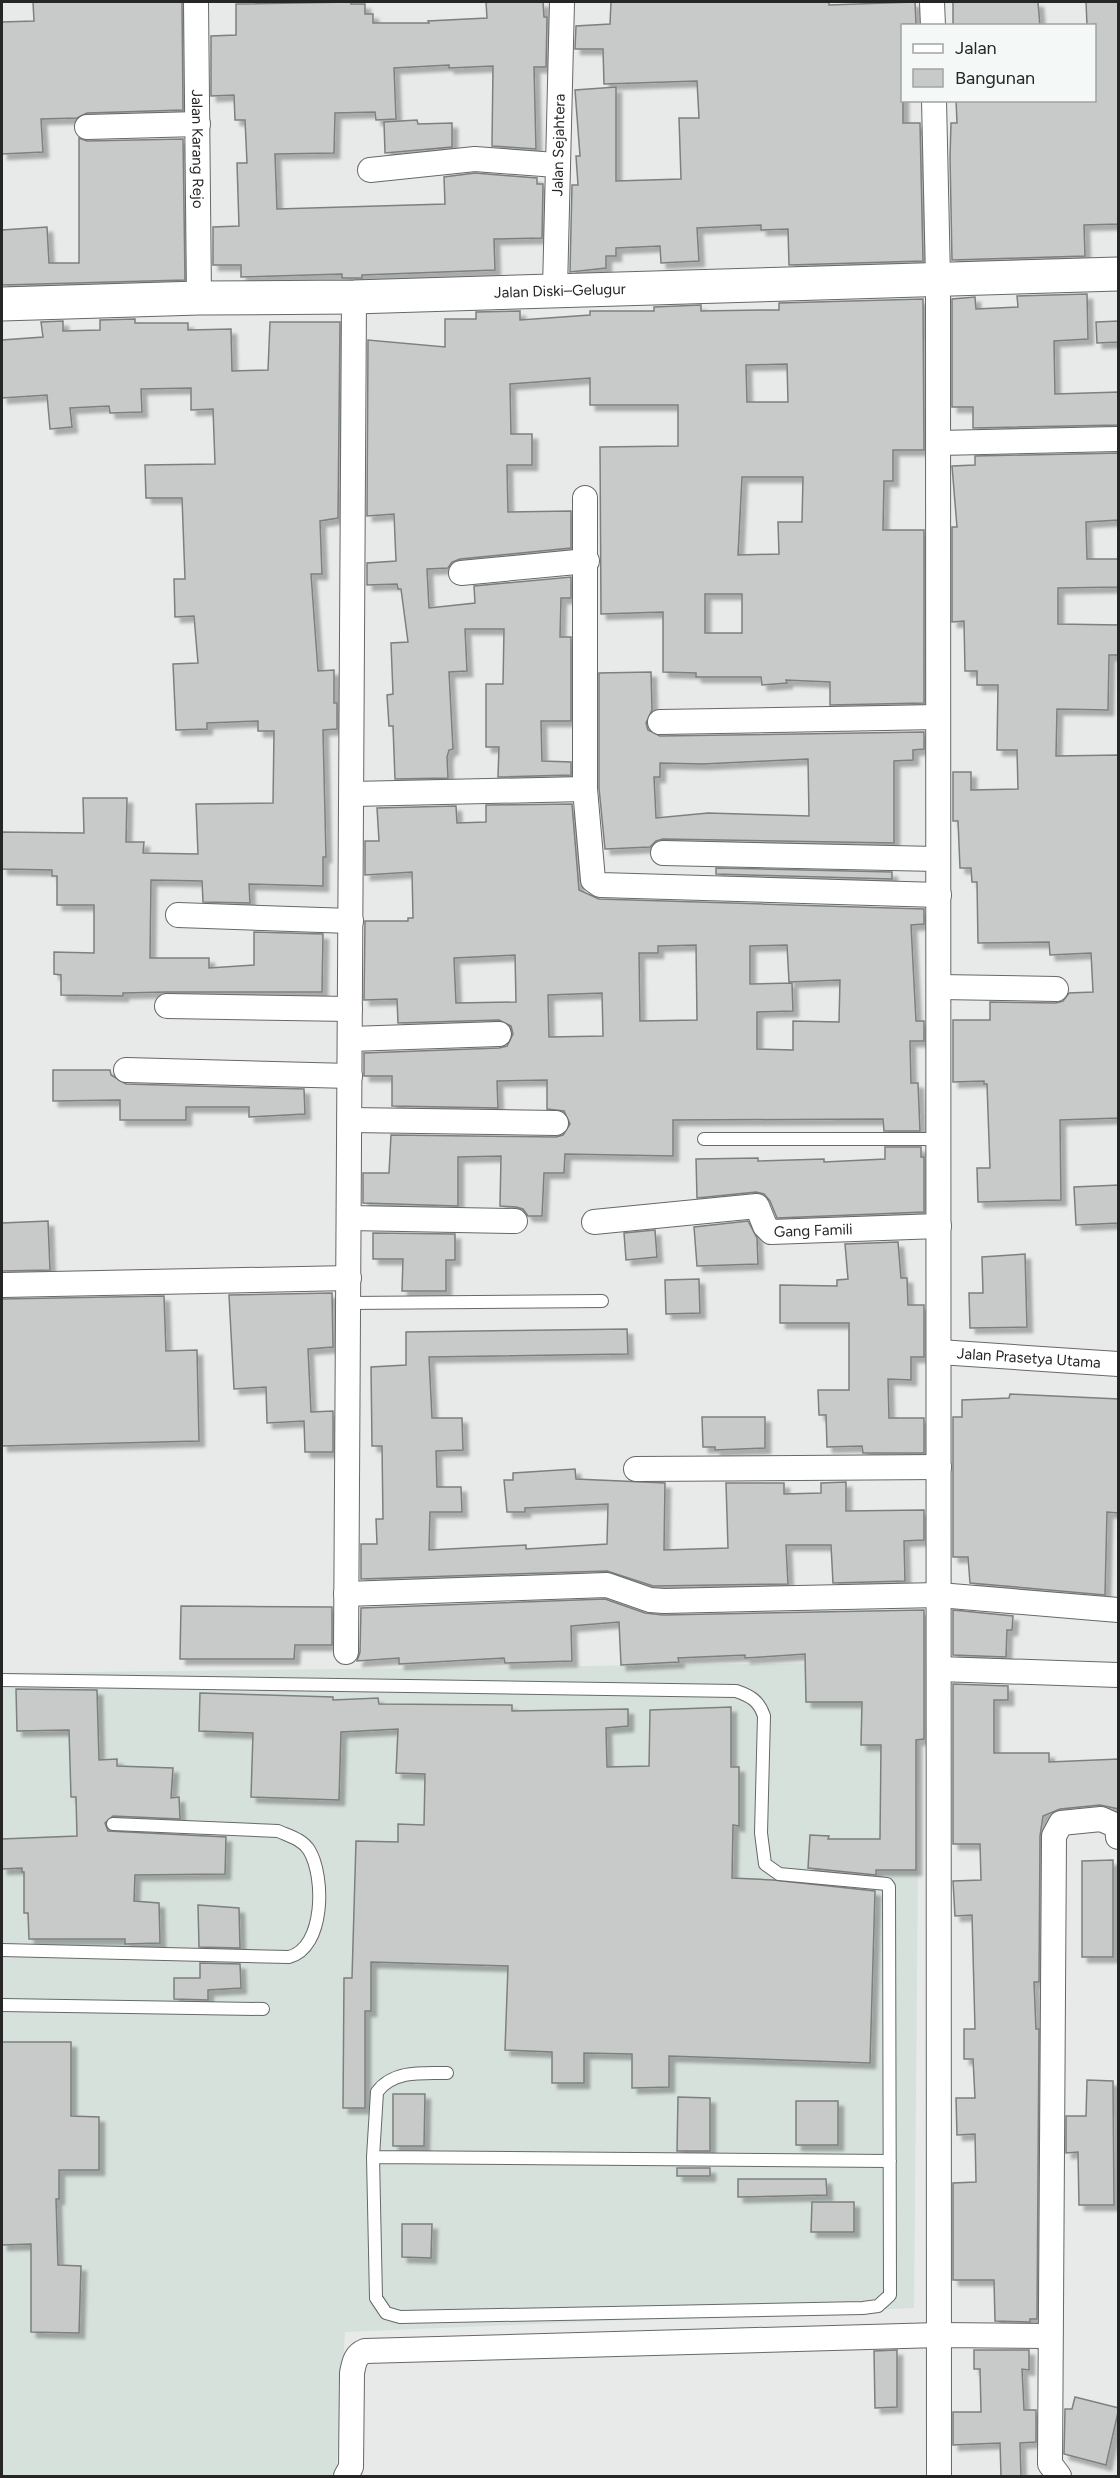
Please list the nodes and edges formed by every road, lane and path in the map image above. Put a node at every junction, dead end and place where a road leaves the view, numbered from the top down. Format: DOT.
graph roads {
  1 [pos="196,2"];
  2 [pos="562,2"];
  3 [pos="932,2"];
  4 [pos="933,24"];
  5 [pos="934,102"];
  6 [pos="198,124"];
  7 [pos="87,127"];
  8 [pos="556,165"];
  9 [pos="370,170"];
  10 [pos="1119,274"];
  11 [pos="938,278"];
  12 [pos="555,289"];
  13 [pos="354,297"];
  14 [pos="199,298"];
  15 [pos="2,304"];
  16 [pos="1119,439"];
  17 [pos="939,443"];
  18 [pos="585,498"];
  19 [pos="586,561"];
  20 [pos="461,573"];
  21 [pos="939,717"];
  22 [pos="660,722"];
  23 [pos="585,789"];
  24 [pos="352,794"];
  25 [pos="663,853"];
  26 [pos="937,859"];
  27 [pos="939,895"];
  28 [pos="178,915"];
  29 [pos="351,921"];
  30 [pos="939,987"];
  31 [pos="1056,989"];
  32 [pos="167,1006"];
  33 [pos="351,1009"];
  34 [pos="499,1034"];
  35 [pos="350,1039"];
  36 [pos="126,1070"];
  37 [pos="350,1076"];
  38 [pos="350,1120"];
  39 [pos="556,1123"];
  40 [pos="704,1139"];
  41 [pos="939,1139"];
  42 [pos="349,1218"];
  43 [pos="514,1221"];
  44 [pos="594,1222"];
  45 [pos="939,1226"];
  46 [pos="349,1278"];
  47 [pos="2,1285"];
  48 [pos="602,1302"];
  49 [pos="348,1303"];
  50 [pos="939,1352"];
  51 [pos="1119,1365"];
  52 [pos="939,1467"];
  53 [pos="636,1469"];
  54 [pos="346,1594"];
  55 [pos="939,1595"];
  56 [pos="1119,1610"];
  57 [pos="346,1652"];
  58 [pos="939,1669"];
  59 [pos="1119,1675"];
  60 [pos="2,1680"];
  61 [pos="113,1824"];
  62 [pos="1119,1837"];
  63 [pos="2,1950"];
  64 [pos="2,2005"];
  65 [pos="263,2009"];
  66 [pos="447,2073"];
  67 [pos="373,2157"];
  68 [pos="890,2161"];
  69 [pos="939,2335"];
  70 [pos="1049,2336"];
  71 [pos="346,2476"];
  72 [pos="939,2476"];
  73 [pos="1059,2476"];
  1 -- 6 [label="street, Jalan Karang Rejo"];
  2 -- 8 [label="street, Jalan Sejahtera"];
  3 -- 4 [label="street"];
  5 -- 11 [label="street"];
  6 -- 7 [label="street"];
  6 -- 14 [label="street, Jalan Karang Rejo"];
  8 -- 9 [label="street"];
  8 -- 12 [label="street, Jalan Sejahtera"];
  10 -- 11 [label="main road, Jalan Diski–Gelugur"];
  11 -- 12 [label="main road, Jalan Diski–Gelugur"];
  11 -- 17 [label="street"];
  12 -- 13 [label="main road, Jalan Diski–Gelugur"];
  13 -- 14 [label="main road, Jalan Diski–Gelugur"];
  13 -- 24 [label="street"];
  14 -- 15 [label="main road, Jalan Diski–Gelugur"];
  16 -- 17 [label="street"];
  17 -- 21 [label="street"];
  18 -- 19 [label="street"];
  19 -- 20 [label="street"];
  19 -- 23 [label="street"];
  21 -- 22 [label="street"];
  21 -- 26 [label="street"];
  23 -- 24 [label="street"];
  23 -- 27 [label="street"];
  24 -- 29 [label="street"];
  25 -- 26 [label="street"];
  26 -- 27 [label="street"];
  27 -- 30 [label="street"];
  28 -- 29 [label="street"];
  29 -- 33 [label="street"];
  30 -- 31 [label="street"];
  30 -- 41 [label="street"];
  32 -- 33 [label="street"];
  33 -- 35 [label="street"];
  34 -- 35 [label="street"];
  35 -- 37 [label="street"];
  36 -- 37 [label="street"];
  37 -- 38 [label="street"];
  38 -- 39 [label="street"];
  38 -- 42 [label="street"];
  40 -- 41 [label="lane"];
  41 -- 45 [label="street"];
  42 -- 43 [label="street"];
  42 -- 46 [label="street"];
  44 -- 45 [label="street, Gang Famili"];
  45 -- 50 [label="street"];
  46 -- 47 [label="street"];
  46 -- 49 [label="street"];
  48 -- 49 [label="lane"];
  49 -- 54 [label="street"];
  50 -- 51 [label="street, Jalan Prasetya Utama"];
  50 -- 52 [label="street"];
  52 -- 53 [label="street"];
  52 -- 55 [label="street"];
  54 -- 55 [label="street"];
  54 -- 57 [label="street"];
  55 -- 56 [label="street"];
  55 -- 58 [label="street"];
  58 -- 59 [label="street"];
  58 -- 69 [label="street"];
  60 -- 68 [label="lane"];
  61 -- 63 [label="lane"];
  62 -- 70 [label="street"];
  64 -- 65 [label="lane"];
  66 -- 67 [label="lane"];
  67 -- 68 [label="lane"];
  67 -- 68 [label="lane"];
  69 -- 70 [label="street"];
  69 -- 71 [label="street"];
  69 -- 72 [label="street"];
  70 -- 73 [label="street"];
}
